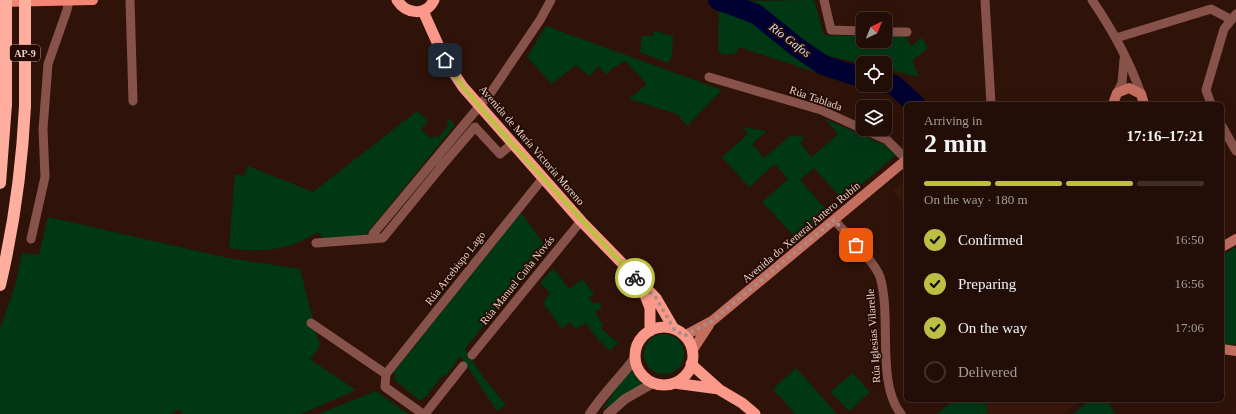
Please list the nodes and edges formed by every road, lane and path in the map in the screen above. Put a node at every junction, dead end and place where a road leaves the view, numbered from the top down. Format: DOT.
graph roads {
  1 [pos="6,0"];
  2 [pos="25,0"];
  3 [pos="69,0"];
  4 [pos="93,0"];
  5 [pos="130,0"];
  6 [pos="397,0"];
  7 [pos="434,0"];
  8 [pos="551,0"];
  9 [pos="824,0"];
  10 [pos="985,0"];
  11 [pos="1092,0"];
  12 [pos="0,2"];
  13 [pos="422,11"];
  14 [pos="1233,17"];
  15 [pos="856,31"];
  16 [pos="892,32"];
  17 [pos="908,32"];
  18 [pos="1116,38"];
  19 [pos="1124,58"];
  20 [pos="709,77"];
  21 [pos="1112,100"];
  22 [pos="133,101"];
  23 [pos="1144,101"];
  24 [pos="990,102"];
  25 [pos="1210,102"];
  26 [pos="480,106"];
  27 [pos="1224,130"];
  28 [pos="512,144"];
  29 [pos="1236,151"];
  30 [pos="904,158"];
  31 [pos="445,162"];
  32 [pos="904,162"];
  33 [pos="425,172"];
  34 [pos="543,178"];
  35 [pos="0,183"];
  36 [pos="834,220"];
  37 [pos="581,221"];
  38 [pos="373,234"];
  39 [pos="31,239"];
  40 [pos="1236,239"];
  41 [pos="316,243"];
  42 [pos="1224,244"];
  43 [pos="640,283"];
  44 [pos="0,285"];
  45 [pos="712,321"];
  46 [pos="312,323"];
  47 [pos="674,329"];
  48 [pos="650,331"];
  49 [pos="684,336"];
  50 [pos="1224,349"];
  51 [pos="1236,351"];
  52 [pos="692,352"];
  53 [pos="472,355"];
  54 [pos="635,358"];
  55 [pos="691,364"];
  56 [pos="463,366"];
  57 [pos="386,374"];
  58 [pos="653,383"];
  59 [pos="674,383"];
  60 [pos="720,390"];
  61 [pos="424,414"];
  62 [pos="590,414"];
  63 [pos="608,414"];
  64 [pos="755,414"];
  65 [pos="902,414"];
  1 -- 35 [label="highway, AP-9, bridge"];
  2 -- 44 [label="highway, AP-9, bridge"];
  3 -- 4 [label="main road"];
  3 -- 12 [label="main road"];
  3 -- 39 [label="street"];
  5 -- 22 [label="street"];
  6 -- 13 [label="highway"];
  7 -- 13 [label="highway"];
  8 -- 26 [label="street"];
  9 -- 15 [label="street"];
  10 -- 24 [label="street"];
  11 -- 18 [label="street"];
  13 -- 26 [label="highway, Avenida de María Victoria Moreno"];
  14 -- 18 [label="street"];
  14 -- 25 [label="street"];
  16 -- 17 [label="street"];
  18 -- 19 [label="street"];
  19 -- 21 [label="street"];
  19 -- 23 [label="street"];
  20 -- 30 [label="street, Rúa Tablada"];
  21 -- 23 [label="main road"];
  26 -- 28 [label="highway, Avenida de María Victoria Moreno"];
  26 -- 33 [label="street"];
  27 -- 29 [label="street"];
  28 -- 31 [label="street"];
  28 -- 34 [label="highway, Avenida de María Victoria Moreno"];
  31 -- 33 [label="street"];
  31 -- 41 [label="street"];
  32 -- 36 [label="main road, Avenida do Xeneral Antero Rubín"];
  33 -- 38 [label="street"];
  34 -- 37 [label="highway, Avenida de María Victoria Moreno"];
  34 -- 57 [label="street, Rúa Arcebispo Lago"];
  36 -- 45 [label="main road, Avenida do Xeneral Antero Rubín"];
  36 -- 65 [label="street, Rúa Iglesias Vilarelle"];
  37 -- 43 [label="highway, Avenida de María Victoria Moreno"];
  37 -- 53 [label="street, Rúa Manuel Cuña Novás"];
  40 -- 42 [label="main road"];
  43 -- 47 [label="highway, Avenida de María Victoria Moreno"];
  43 -- 48 [label="highway, Avenida de María Victoria Moreno"];
  45 -- 49 [label="main road, Avenida do Xeneral Antero Rubín"];
  45 -- 52 [label="main road, Avenida do Xeneral Antero Rubín"];
  46 -- 57 [label="street"];
  47 -- 48 [label="highway"];
  47 -- 49 [label="highway"];
  48 -- 54 [label="highway"];
  49 -- 52 [label="highway"];
  50 -- 51 [label="main road"];
  52 -- 55 [label="highway"];
  54 -- 58 [label="highway"];
  54 -- 62 [label="street"];
  55 -- 59 [label="highway"];
  55 -- 60 [label="highway"];
  56 -- 61 [label="street"];
  57 -- 61 [label="street"];
  58 -- 59 [label="highway"];
  58 -- 63 [label="street"];
  59 -- 60 [label="highway"];
  60 -- 64 [label="highway"];
}
